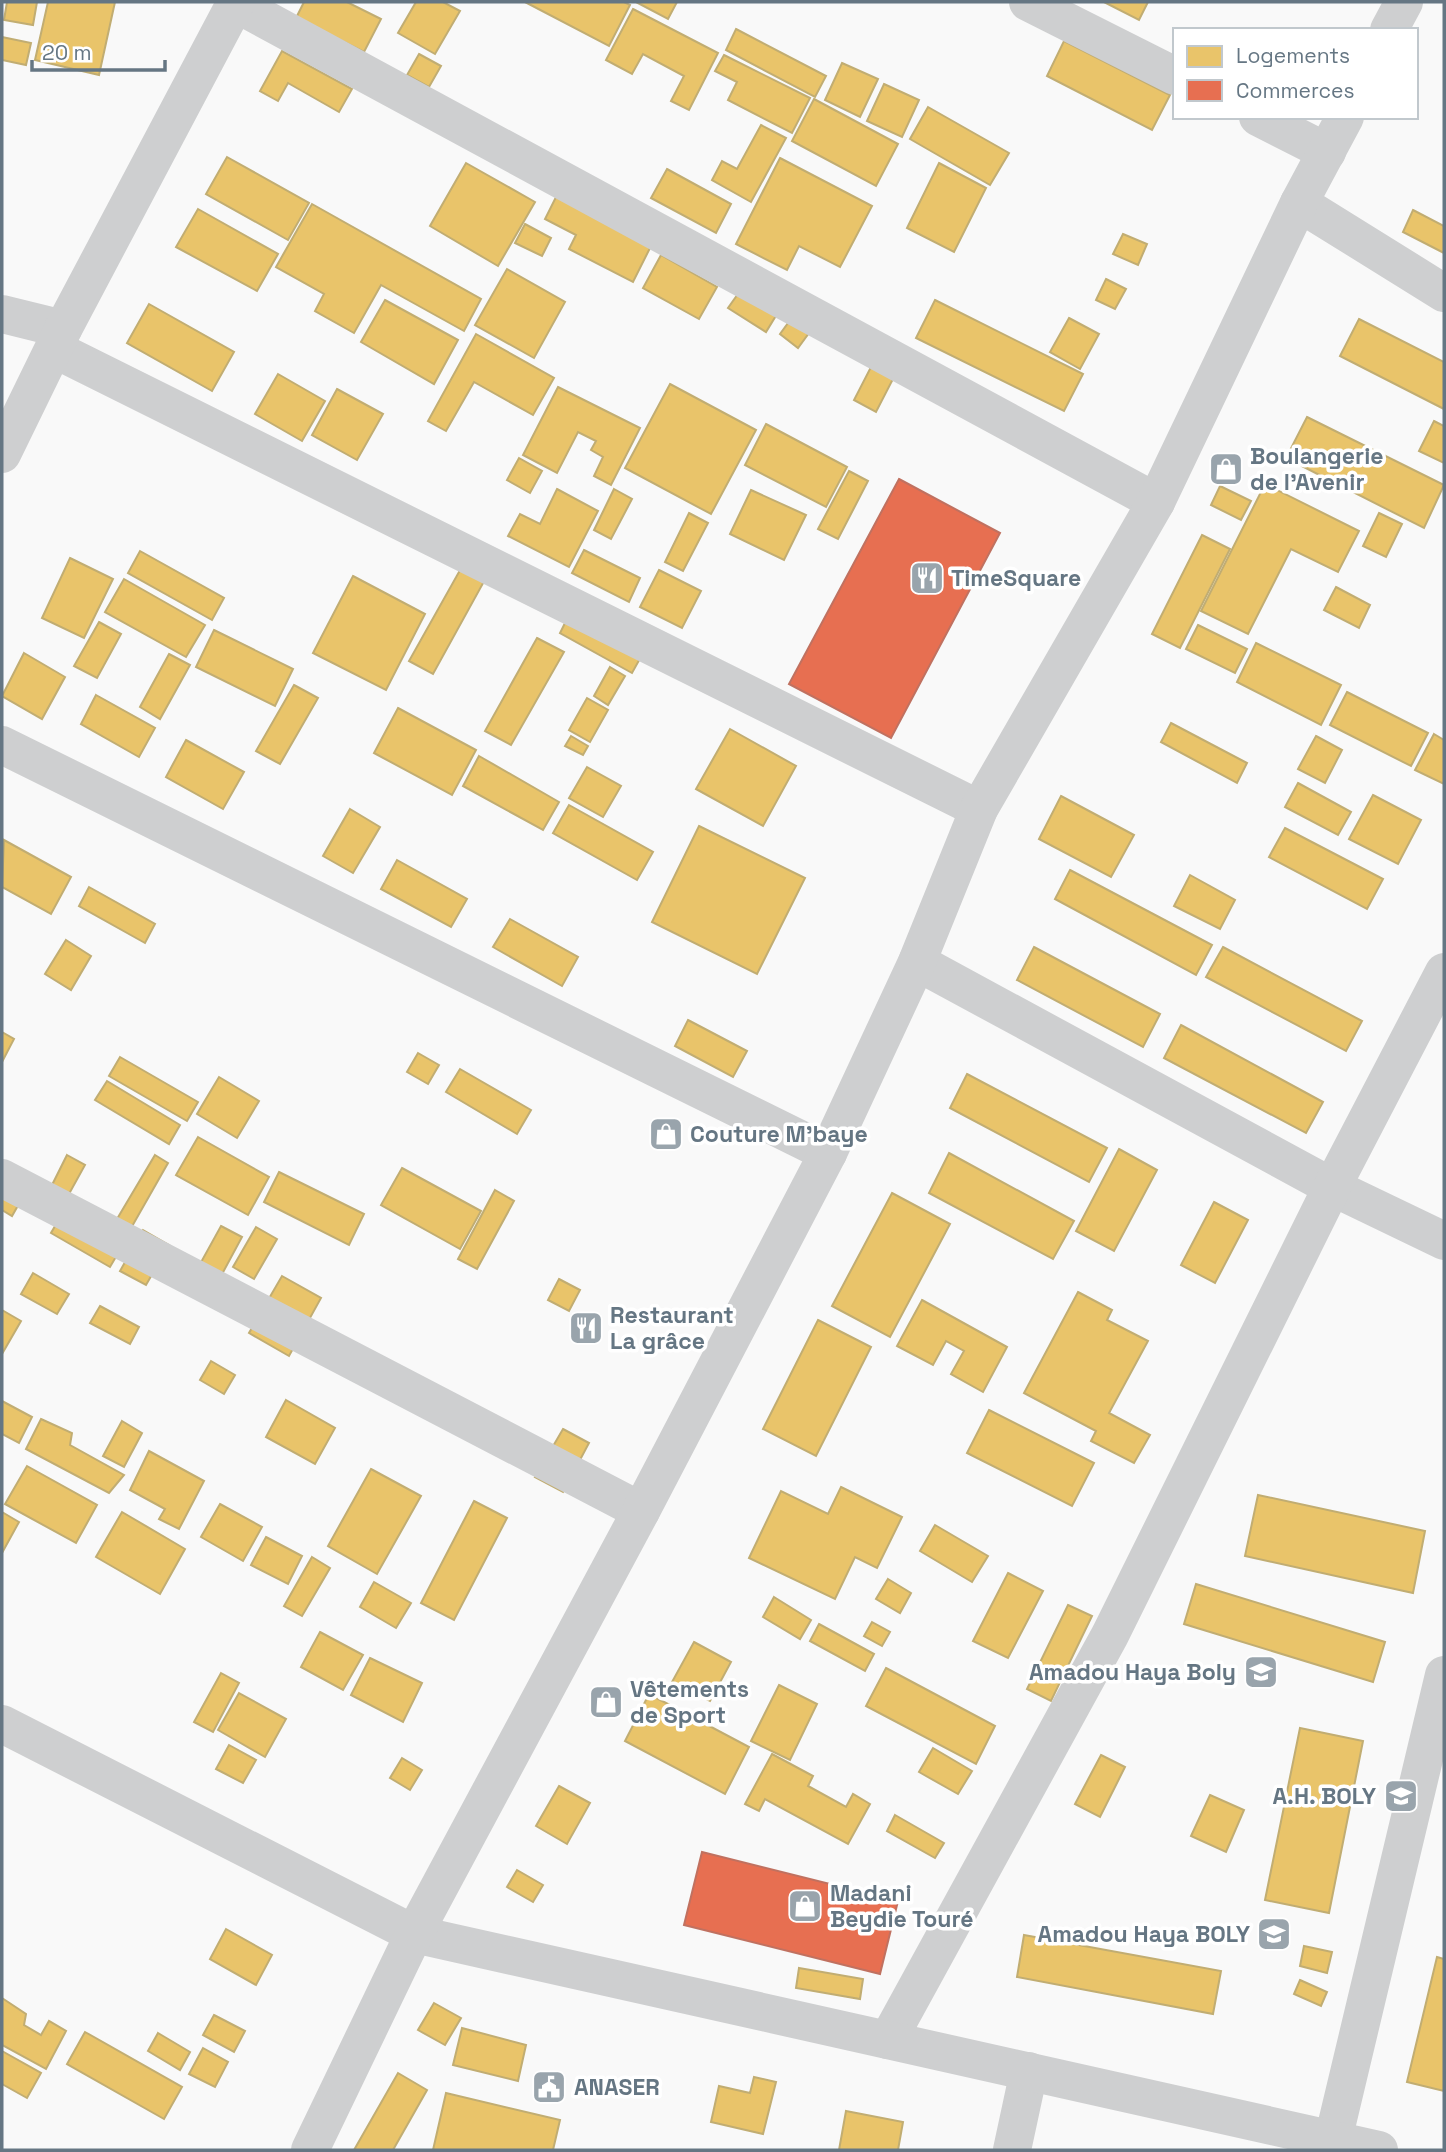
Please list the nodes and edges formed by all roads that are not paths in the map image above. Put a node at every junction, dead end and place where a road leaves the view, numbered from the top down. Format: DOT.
graph roads {
  1 [pos="1028,2"];
  2 [pos="1404,2"];
  3 [pos="235,3"];
  4 [pos="1391,28"];
  5 [pos="1173,75"];
  6 [pos="1262,119"];
  7 [pos="1344,119"];
  8 [pos="1327,152"];
  9 [pos="1299,203"];
  10 [pos="1444,293"];
  11 [pos="2,314"];
  12 [pos="59,339"];
  13 [pos="2,454"];
  14 [pos="1156,502"];
  15 [pos="2,745"];
  16 [pos="979,809"];
  17 [pos="917,961"];
  18 [pos="1444,972"];
  19 [pos="828,1153"];
  20 [pos="2,1178"];
  21 [pos="1332,1187"];
  22 [pos="1444,1241"];
  23 [pos="641,1511"];
  24 [pos="1444,1675"];
  25 [pos="1439,1721"];
  26 [pos="2,1724"];
  27 [pos="414,1934"];
  28 [pos="888,2040"];
  29 [pos="1029,2071"];
  30 [pos="1333,2140"];
  31 [pos="310,2150"];
  32 [pos="1012,2150"];
  33 [pos="1379,2150"];
  1 -- 5 [label="street"];
  2 -- 4 [label="street"];
  3 -- 12 [label="street"];
  3 -- 14 [label="street"];
  6 -- 8 [label="street"];
  7 -- 8 [label="street"];
  8 -- 9 [label="street"];
  9 -- 10 [label="street"];
  9 -- 14 [label="street"];
  11 -- 12 [label="street"];
  12 -- 13 [label="street"];
  12 -- 16 [label="street"];
  14 -- 16 [label="street"];
  15 -- 19 [label="street"];
  16 -- 17 [label="street"];
  17 -- 19 [label="street"];
  17 -- 21 [label="street"];
  18 -- 21 [label="street"];
  19 -- 23 [label="street"];
  20 -- 23 [label="street"];
  21 -- 22 [label="street"];
  21 -- 28 [label="street"];
  23 -- 27 [label="street"];
  24 -- 25 [label="street"];
  25 -- 30 [label="street"];
  26 -- 27 [label="street"];
  27 -- 28 [label="street"];
  27 -- 31 [label="street"];
  28 -- 29 [label="street"];
  29 -- 30 [label="street"];
  29 -- 32 [label="street"];
  30 -- 33 [label="street"];
}
